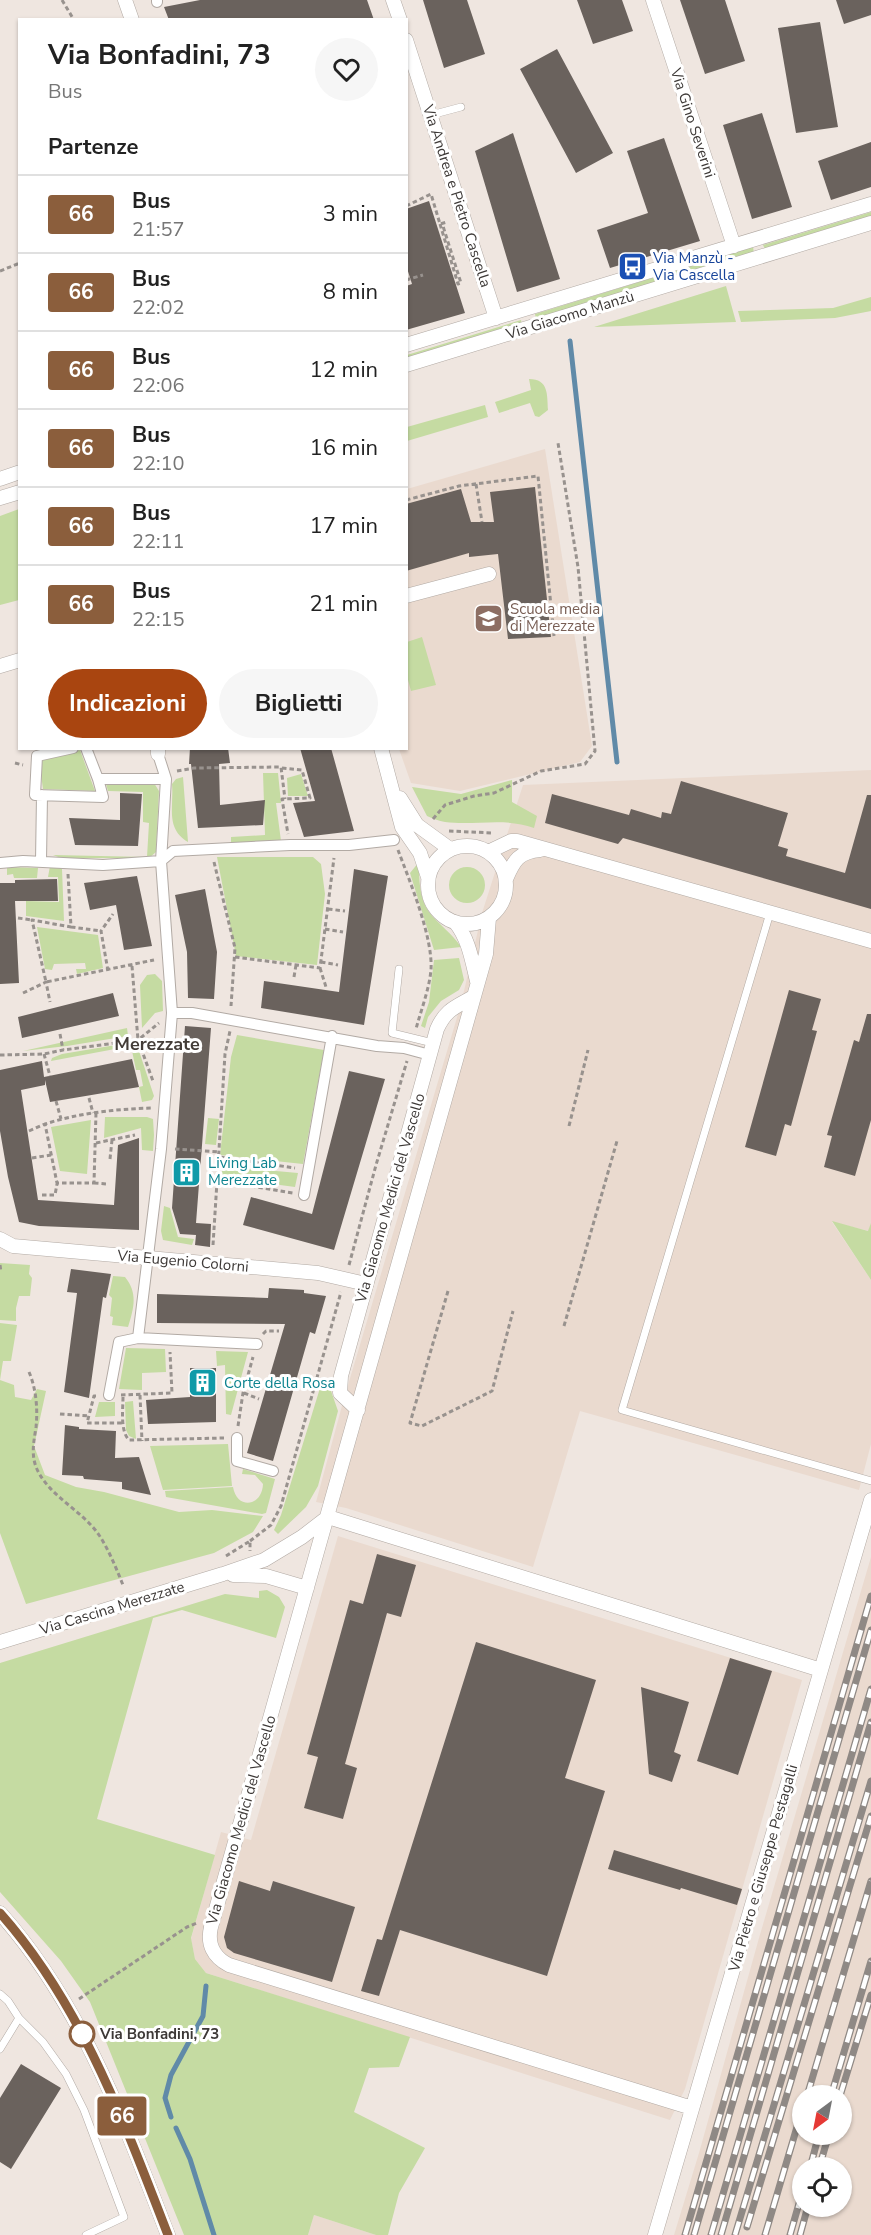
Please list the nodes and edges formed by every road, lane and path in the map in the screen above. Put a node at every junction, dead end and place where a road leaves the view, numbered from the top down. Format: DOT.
graph roads {
  1 [pos="62,0"];
  2 [pos="125,0"];
  3 [pos="393,0"];
  4 [pos="653,0"];
  5 [pos="73,18"];
  6 [pos="131,18"];
  7 [pos="399,18"];
  8 [pos="408,46"];
  9 [pos="461,107"];
  10 [pos="431,115"];
  11 [pos="871,204"];
  12 [pos="408,205"];
  13 [pos="447,222"];
  14 [pos="871,223"];
  15 [pos="441,224"];
  16 [pos="734,246"];
  17 [pos="18,264"];
  18 [pos="0,271"];
  19 [pos="423,275"];
  20 [pos="408,279"];
  21 [pos="496,318"];
  22 [pos="408,344"];
  23 [pos="408,364"];
  24 [pos="558,443"];
  25 [pos="18,473"];
  26 [pos="0,479"];
  27 [pos="476,484"];
  28 [pos="18,493"];
  29 [pos="0,498"];
  30 [pos="408,499"];
  31 [pos="482,522"];
  32 [pos="489,574"];
  33 [pos="408,595"];
  34 [pos="554,636"];
  35 [pos="18,661"];
  36 [pos="0,666"];
  37 [pos="64,750"];
  38 [pos="87,750"];
  39 [pos="382,750"];
  40 [pos="158,752"];
  41 [pos="281,767"];
  42 [pos="165,776"];
  43 [pos="98,779"];
  44 [pos="392,783"];
  45 [pos="42,795"];
  46 [pos="285,799"];
  47 [pos="430,823"];
  48 [pos="444,831"];
  49 [pos="495,833"];
  50 [pos="394,840"];
  51 [pos="290,845"];
  52 [pos="327,846"];
  53 [pos="450,849"];
  54 [pos="211,850"];
  55 [pos="545,850"];
  56 [pos="488,852"];
  57 [pos="41,861"];
  58 [pos="161,861"];
  59 [pos="68,862"];
  60 [pos="0,863"];
  61 [pos="428,877"];
  62 [pos="506,879"];
  63 [pos="328,909"];
  64 [pos="345,911"];
  65 [pos="770,912"];
  66 [pos="113,914"];
  67 [pos="18,918"];
  68 [pos="489,918"];
  69 [pos="32,920"];
  70 [pos="455,922"];
  71 [pos="422,923"];
  72 [pos="71,927"];
  73 [pos="325,929"];
  74 [pos="101,931"];
  75 [pos="343,932"];
  76 [pos="871,941"];
  77 [pos="168,957"];
  78 [pos="235,957"];
  79 [pos="321,962"];
  80 [pos="296,965"];
  81 [pos="338,965"];
  82 [pos="132,966"];
  83 [pos="320,968"];
  84 [pos="399,969"];
  85 [pos="108,971"];
  86 [pos="294,977"];
  87 [pos="46,982"];
  88 [pos="478,982"];
  89 [pos="326,987"];
  90 [pos="23,993"];
  91 [pos="473,997"];
  92 [pos="50,1002"];
  93 [pos="172,1013"];
  94 [pos="230,1020"];
  95 [pos="60,1034"];
  96 [pos="332,1036"];
  97 [pos="414,1038"];
  98 [pos="138,1040"];
  99 [pos="432,1049"];
  100 [pos="63,1050"];
  101 [pos="411,1050"];
  102 [pos="588,1050"];
  103 [pos="45,1054"];
  104 [pos="0,1055"];
  105 [pos="50,1076"];
  106 [pos="89,1098"];
  107 [pos="56,1101"];
  108 [pos="163,1108"];
  109 [pos="95,1113"];
  110 [pos="61,1119"];
  111 [pos="45,1124"];
  112 [pos="569,1126"];
  113 [pos="29,1131"];
  114 [pos="135,1135"];
  115 [pos="112,1140"];
  116 [pos="617,1141"];
  117 [pos="96,1143"];
  118 [pos="161,1149"];
  119 [pos="219,1152"];
  120 [pos="51,1155"];
  121 [pos="220,1157"];
  122 [pos="32,1158"];
  123 [pos="110,1159"];
  124 [pos="308,1169"];
  125 [pos="57,1183"];
  126 [pos="94,1184"];
  127 [pos="107,1184"];
  128 [pos="251,1186"];
  129 [pos="42,1195"];
  130 [pos="304,1195"];
  131 [pos="0,1239"];
  132 [pos="213,1245"];
  133 [pos="147,1258"];
  134 [pos="0,1265"];
  135 [pos="1,1272"];
  136 [pos="345,1280"];
  137 [pos="366,1284"];
  138 [pos="448,1291"];
  139 [pos="513,1311"];
  140 [pos="564,1326"];
  141 [pos="138,1338"];
  142 [pos="169,1340"];
  143 [pos="257,1344"];
  144 [pos="29,1372"];
  145 [pos="243,1393"];
  146 [pos="140,1394"];
  147 [pos="109,1395"];
  148 [pos="123,1395"];
  149 [pos="259,1399"];
  150 [pos="358,1410"];
  151 [pos="60,1414"];
  152 [pos="89,1416"];
  153 [pos="124,1423"];
  154 [pos="237,1438"];
  155 [pos="142,1441"];
  156 [pos="273,1471"];
  157 [pos="871,1481"];
  158 [pos="871,1500"];
  159 [pos="328,1517"];
  160 [pos="250,1541"];
  161 [pos="224,1574"];
  162 [pos="123,1585"];
  163 [pos="308,1588"];
  164 [pos="0,1642"];
  165 [pos="821,1670"];
  166 [pos="0,1913"];
  167 [pos="197,1923"];
  168 [pos="0,1994"];
  169 [pos="75,2002"];
  170 [pos="19,2018"];
  171 [pos="0,2049"];
  172 [pos="692,2108"];
  173 [pos="86,2235"];
  174 [pos="168,2235"];
  175 [pos="655,2235"];
  1 -- 5 [label="path"];
  2 -- 6 [label="street"];
  3 -- 7 [label="street"];
  4 -- 16 [label="street, Via Gino Severini"];
  8 -- 10 [label="street, Via Andrea e Pietro Cascella"];
  9 -- 10 [label="lane"];
  10 -- 21 [label="street, Via Andrea e Pietro Cascella"];
  11 -- 16 [label="street, Via Giacomo Manzù"];
  12 -- 15 [label="path"];
  13 -- 15 [label="path"];
  14 -- 23 [label="street, Via Giacomo Manzù"];
  15 -- 15 [label="path"];
  16 -- 21 [label="street, Via Giacomo Manzù"];
  17 -- 18 [label="path"];
  19 -- 20 [label="path"];
  21 -- 22 [label="street, Via Giacomo Manzù"];
  24 -- 47 [label="path"];
  25 -- 26 [label="street"];
  27 -- 30 [label="path"];
  27 -- 31 [label="path"];
  27 -- 34 [label="path"];
  28 -- 29 [label="street"];
  32 -- 33 [label="street"];
  35 -- 36 [label="street"];
  37 -- 45 [label="street"];
  38 -- 43 [label="street"];
  39 -- 44 [label="street"];
  40 -- 42 [label="street"];
  41 -- 42 [label="path"];
  41 -- 46 [label="path"];
  41 -- 46 [label="path"];
  42 -- 43 [label="street"];
  42 -- 58 [label="street"];
  43 -- 45 [label="street"];
  44 -- 53 [label="street"];
  44 -- 61 [label="street"];
  45 -- 57 [label="street"];
  46 -- 51 [label="path"];
  48 -- 49 [label="path"];
  50 -- 52 [label="street"];
  51 -- 52 [label="street"];
  51 -- 54 [label="street"];
  52 -- 63 [label="path"];
  53 -- 56 [label="street"];
  53 -- 61 [label="street"];
  54 -- 58 [label="street"];
  54 -- 78 [label="path"];
  55 -- 56 [label="street"];
  55 -- 62 [label="street"];
  55 -- 65 [label="street"];
  56 -- 62 [label="street"];
  57 -- 59 [label="street"];
  57 -- 60 [label="street"];
  58 -- 59 [label="street"];
  58 -- 77 [label="street"];
  59 -- 72 [label="path"];
  61 -- 70 [label="street"];
  62 -- 68 [label="street"];
  63 -- 64 [label="path"];
  63 -- 73 [label="path"];
  65 -- 76 [label="street"];
  65 -- 157 [label="lane"];
  66 -- 74 [label="path"];
  67 -- 69 [label="path"];
  68 -- 70 [label="street"];
  68 -- 88 [label="street, Via Giacomo Medici del Vascello"];
  69 -- 72 [label="path"];
  69 -- 87 [label="path"];
  70 -- 88 [label="street"];
  71 -- 97 [label="path"];
  72 -- 74 [label="path"];
  73 -- 75 [label="path"];
  73 -- 79 [label="path"];
  74 -- 85 [label="path"];
  77 -- 82 [label="path"];
  77 -- 93 [label="street"];
  78 -- 80 [label="path"];
  78 -- 94 [label="path"];
  79 -- 81 [label="path"];
  79 -- 83 [label="path"];
  80 -- 83 [label="path"];
  80 -- 86 [label="path"];
  82 -- 85 [label="path"];
  82 -- 98 [label="path"];
  83 -- 89 [label="path"];
  84 -- 97 [label="lane"];
  85 -- 87 [label="path"];
  87 -- 90 [label="path"];
  87 -- 92 [label="path"];
  88 -- 91 [label="street, Via Giacomo Medici del Vascello"];
  91 -- 99 [label="street, Via Giacomo Medici del Vascello"];
  91 -- 150 [label="street, Via Giacomo Medici del Vascello"];
  93 -- 94 [label="street"];
  93 -- 98 [label="path"];
  93 -- 108 [label="street"];
  94 -- 96 [label="street"];
  94 -- 119 [label="path"];
  95 -- 100 [label="path"];
  96 -- 101 [label="street"];
  96 -- 124 [label="street"];
  97 -- 99 [label="lane"];
  98 -- 100 [label="path"];
  98 -- 108 [label="path"];
  99 -- 101 [label="street"];
  99 -- 137 [label="street, Via Giacomo Medici del Vascello"];
  100 -- 103 [label="path"];
  101 -- 136 [label="path"];
  102 -- 112 [label="path"];
  103 -- 104 [label="path"];
  103 -- 105 [label="path"];
  106 -- 109 [label="path"];
  107 -- 110 [label="path"];
  108 -- 109 [label="path"];
  108 -- 118 [label="street"];
  109 -- 110 [label="path"];
  109 -- 117 [label="path"];
  110 -- 111 [label="path"];
  111 -- 113 [label="path"];
  111 -- 120 [label="path"];
  114 -- 115 [label="path"];
  115 -- 117 [label="path"];
  115 -- 123 [label="path"];
  116 -- 140 [label="path"];
  117 -- 126 [label="path"];
  118 -- 119 [label="path"];
  118 -- 133 [label="street"];
  119 -- 121 [label="path"];
  120 -- 122 [label="path"];
  120 -- 125 [label="path"];
  121 -- 124 [label="path"];
  121 -- 132 [label="path"];
  124 -- 130 [label="street"];
  125 -- 126 [label="path"];
  125 -- 129 [label="path"];
  126 -- 127 [label="path"];
  128 -- 130 [label="path"];
  131 -- 133 [label="street, Via Eugenio Colorni"];
  133 -- 136 [label="street, Via Eugenio Colorni"];
  133 -- 141 [label="street"];
  134 -- 135 [label="path"];
  136 -- 137 [label="street, Via Eugenio Colorni"];
  136 -- 160 [label="path"];
  137 -- 150 [label="street, Via Giacomo Medici del Vascello"];
  138 -- 139 [label="path"];
  141 -- 142 [label="street"];
  141 -- 147 [label="street"];
  142 -- 143 [label="street"];
  142 -- 146 [label="path"];
  143 -- 145 [label="path"];
  144 -- 162 [label="path"];
  145 -- 149 [label="path"];
  145 -- 154 [label="path"];
  146 -- 148 [label="path"];
  146 -- 155 [label="path"];
  147 -- 148 [label="path"];
  147 -- 152 [label="path"];
  148 -- 153 [label="path"];
  150 -- 159 [label="street, Via Giacomo Medici del Vascello"];
  151 -- 152 [label="path"];
  152 -- 153 [label="path"];
  153 -- 155 [label="path"];
  154 -- 155 [label="path"];
  154 -- 156 [label="street"];
  158 -- 165 [label="street, Via Pietro e Giuseppe Pestagalli"];
  159 -- 161 [label="street, Via Cascina Merezzate"];
  159 -- 163 [label="street, Via Giacomo Medici del Vascello"];
  159 -- 165 [label="street"];
  161 -- 163 [label="street"];
  161 -- 164 [label="street, Via Cascina Merezzate"];
  163 -- 172 [label="street, Via Giacomo Medici del Vascello"];
  165 -- 172 [label="street, Via Pietro e Giuseppe Pestagalli"];
  166 -- 174 [label="street"];
  167 -- 169 [label="path"];
  168 -- 170 [label="lane"];
  170 -- 171 [label="lane"];
  170 -- 173 [label="lane"];
  172 -- 175 [label="street, Via Pietro e Giuseppe Pestagalli"];
}
